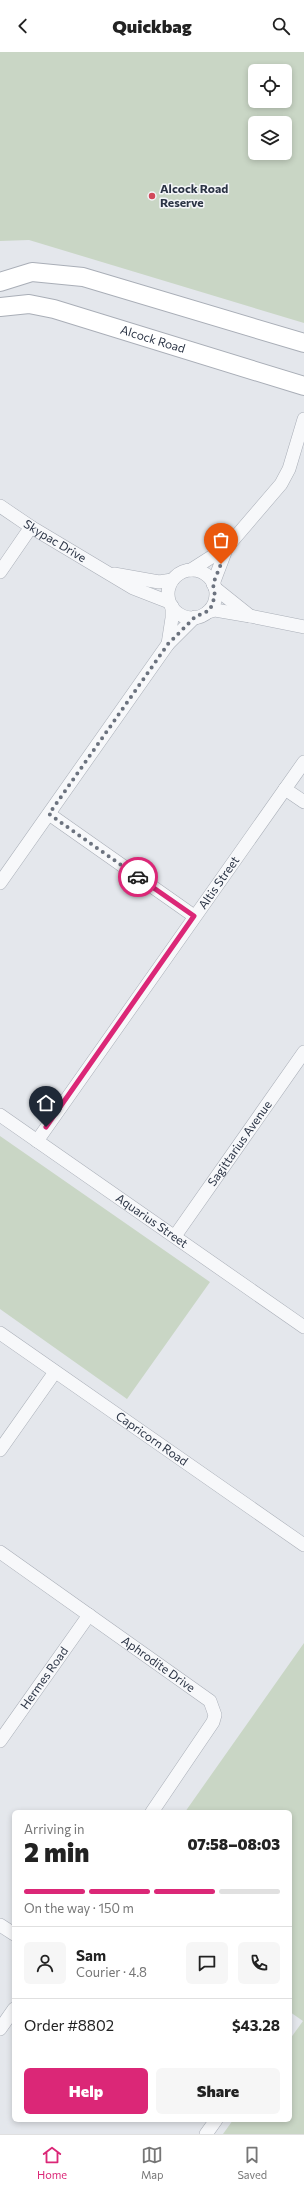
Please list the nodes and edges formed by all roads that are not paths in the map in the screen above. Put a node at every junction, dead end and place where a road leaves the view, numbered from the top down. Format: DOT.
graph roads {
  1 [pos="0,282"];
  2 [pos="0,307"];
  3 [pos="304,343"];
  4 [pos="304,386"];
  5 [pos="304,419"];
  6 [pos="0,506"];
  7 [pos="31,527"];
  8 [pos="228,547"];
  9 [pos="191,570"];
  10 [pos="0,572"];
  11 [pos="112,574"];
  12 [pos="172,580"];
  13 [pos="214,586"];
  14 [pos="171,604"];
  15 [pos="208,612"];
  16 [pos="250,616"];
  17 [pos="195,617"];
  18 [pos="304,627"];
  19 [pos="168,644"];
  20 [pos="304,762"];
  21 [pos="285,789"];
  22 [pos="304,802"];
  23 [pos="49,814"];
  24 [pos="0,883"];
  25 [pos="194,916"];
  26 [pos="304,1052"];
  27 [pos="0,1115"];
  28 [pos="37,1141"];
  29 [pos="175,1236"];
  30 [pos="304,1327"];
  31 [pos="0,1333"];
  32 [pos="55,1372"];
  33 [pos="0,1450"];
  34 [pos="304,1545"];
  35 [pos="0,1552"];
  36 [pos="89,1614"];
  37 [pos="0,1741"];
  38 [pos="153,1810"];
  39 [pos="0,1924"];
  40 [pos="12,1933"];
  41 [pos="12,2012"];
  42 [pos="0,2029"];
  43 [pos="215,2122"];
  44 [pos="206,2134"];
  1 -- 3 [label="street"];
  2 -- 4 [label="street, Alcock Road"];
  5 -- 8 [label="street"];
  6 -- 7 [label="street, Skypac Drive"];
  7 -- 10 [label="street"];
  7 -- 11 [label="street, Skypac Drive"];
  8 -- 9 [label="street"];
  8 -- 13 [label="street"];
  9 -- 12 [label="street"];
  9 -- 13 [label="street"];
  11 -- 12 [label="street, Skypac Drive"];
  11 -- 14 [label="street, Skypac Drive"];
  12 -- 14 [label="street"];
  13 -- 15 [label="street"];
  13 -- 16 [label="street"];
  14 -- 17 [label="street"];
  14 -- 19 [label="street"];
  15 -- 16 [label="street"];
  15 -- 17 [label="street"];
  16 -- 18 [label="street"];
  17 -- 19 [label="street"];
  19 -- 23 [label="street"];
  20 -- 21 [label="street, Altis Street"];
  21 -- 22 [label="street"];
  21 -- 25 [label="street, Altis Street"];
  23 -- 24 [label="street"];
  23 -- 25 [label="street"];
  25 -- 28 [label="street, Altis Street"];
  26 -- 29 [label="street, Sagittarius Avenue"];
  27 -- 28 [label="street, Aquarius Street"];
  28 -- 29 [label="street, Aquarius Street"];
  29 -- 30 [label="street, Aquarius Street"];
  31 -- 32 [label="street, Capricorn Road"];
  32 -- 33 [label="street"];
  32 -- 34 [label="street, Capricorn Road"];
  35 -- 36 [label="street, Aphrodite Drive"];
  36 -- 37 [label="street, Hermes Road"];
  36 -- 38 [label="street, Aphrodite Drive"];
  39 -- 40 [label="street"];
  41 -- 42 [label="street"];
  43 -- 44 [label="street"];
}
